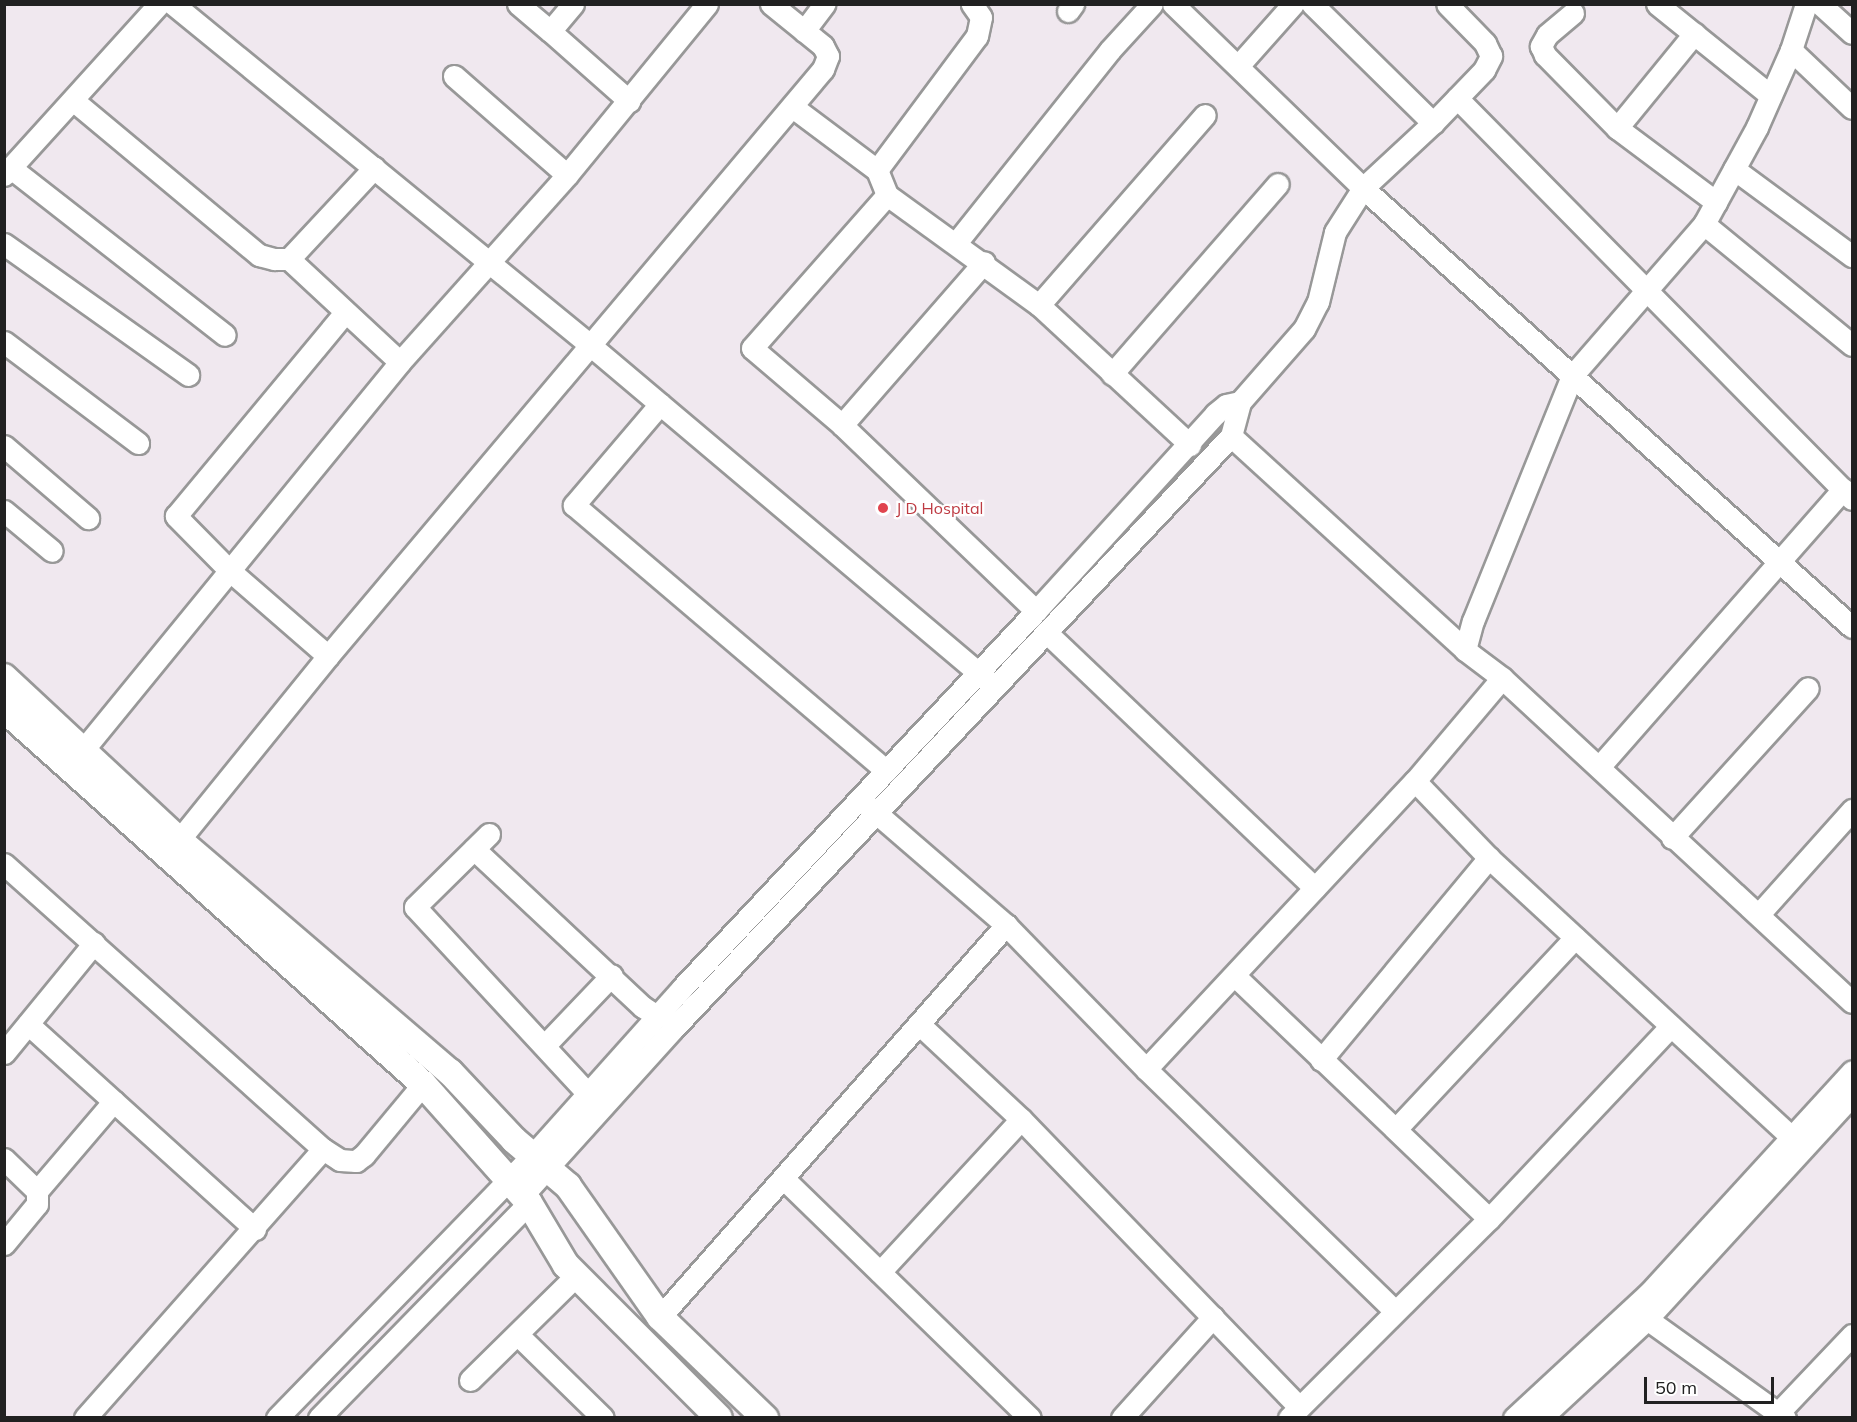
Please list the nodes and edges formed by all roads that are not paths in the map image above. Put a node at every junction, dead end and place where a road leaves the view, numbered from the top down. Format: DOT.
graph roads {
  1 [pos="159,4"];
  2 [pos="172,4"];
  3 [pos="518,4"];
  4 [pos="573,4"];
  5 [pos="707,4"];
  6 [pos="771,4"];
  7 [pos="824,4"];
  8 [pos="972,4"];
  9 [pos="1152,4"];
  10 [pos="1173,4"];
  11 [pos="1293,4"];
  12 [pos="1312,4"];
  13 [pos="1447,4"];
  14 [pos="1657,4"];
  15 [pos="1808,5"];
  16 [pos="1573,13"];
  17 [pos="550,31"];
  18 [pos="804,31"];
  19 [pos="1852,33"];
  20 [pos="1694,34"];
  21 [pos="1791,50"];
  22 [pos="1238,66"];
  23 [pos="454,76"];
  24 [pos="1771,96"];
  25 [pos="1457,98"];
  26 [pos="629,101"];
  27 [pos="74,102"];
  28 [pos="794,108"];
  29 [pos="1852,108"];
  30 [pos="1205,115"];
  31 [pos="1433,123"];
  32 [pos="1617,128"];
  33 [pos="374,168"];
  34 [pos="1734,169"];
  35 [pos="877,170"];
  36 [pos="8,172"];
  37 [pos="567,175"];
  38 [pos="1278,184"];
  39 [pos="1363,188"];
  40 [pos="887,195"];
  41 [pos="1716,202"];
  42 [pos="1704,224"];
  43 [pos="956,243"];
  44 [pos="4,244"];
  45 [pos="1852,256"];
  46 [pos="289,259"];
  47 [pos="984,262"];
  48 [pos="489,263"];
  49 [pos="1644,288"];
  50 [pos="1039,305"];
  51 [pos="344,314"];
  52 [pos="225,335"];
  53 [pos="4,342"];
  54 [pos="590,345"];
  55 [pos="1852,345"];
  56 [pos="400,362"];
  57 [pos="188,375"];
  58 [pos="1112,375"];
  59 [pos="1572,376"];
  60 [pos="1240,402"];
  61 [pos="660,404"];
  62 [pos="842,425"];
  63 [pos="1232,436"];
  64 [pos="138,443"];
  65 [pos="1190,445"];
  66 [pos="4,446"];
  67 [pos="1848,494"];
  68 [pos="4,511"];
  69 [pos="88,519"];
  70 [pos="52,551"];
  71 [pos="1778,562"];
  72 [pos="229,570"];
  73 [pos="1036,611"];
  74 [pos="1852,627"];
  75 [pos="1046,632"];
  76 [pos="1465,650"];
  77 [pos="328,656"];
  78 [pos="978,671"];
  79 [pos="4,677"];
  80 [pos="1502,678"];
  81 [pos="995,688"];
  82 [pos="1808,688"];
  83 [pos="4,709"];
  84 [pos="83,750"];
  85 [pos="1599,767"];
  86 [pos="886,771"];
  87 [pos="1415,781"];
  88 [pos="860,799"];
  89 [pos="1852,810"];
  90 [pos="878,814"];
  91 [pos="1672,838"];
  92 [pos="180,840"];
  93 [pos="1489,858"];
  94 [pos="4,864"];
  95 [pos="1315,888"];
  96 [pos="1759,914"];
  97 [pos="1006,925"];
  98 [pos="1575,938"];
  99 [pos="94,943"];
  100 [pos="612,975"];
  101 [pos="1236,976"];
  102 [pos="1852,1002"];
  103 [pos="657,1016"];
  104 [pos="28,1024"];
  105 [pos="919,1024"];
  106 [pos="1671,1026"];
  107 [pos="546,1044"];
  108 [pos="4,1053"];
  109 [pos="1321,1060"];
  110 [pos="1146,1069"];
  111 [pos="1852,1071"];
  112 [pos="423,1084"];
  113 [pos="587,1093"];
  114 [pos="1852,1095"];
  115 [pos="114,1101"];
  116 [pos="1021,1119"];
  117 [pos="1396,1129"];
  118 [pos="1791,1138"];
  119 [pos="322,1149"];
  120 [pos="4,1160"];
  121 [pos="540,1163"];
  122 [pos="784,1179"];
  123 [pos="37,1191"];
  124 [pos="520,1194"];
  125 [pos="1489,1219"];
  126 [pos="255,1229"];
  127 [pos="4,1244"];
  128 [pos="880,1272"];
  129 [pos="577,1275"];
  130 [pos="1395,1311"];
  131 [pos="660,1317"];
  132 [pos="1213,1317"];
  133 [pos="1647,1319"];
  134 [pos="1852,1335"];
  135 [pos="519,1336"];
  136 [pos="470,1380"];
  137 [pos="1293,1412"];
  138 [pos="1782,1415"];
  139 [pos="85,1418"];
  140 [pos="277,1418"];
  141 [pos="319,1418"];
  142 [pos="603,1418"];
  143 [pos="719,1418"];
  144 [pos="765,1418"];
  145 [pos="1030,1418"];
  146 [pos="1122,1418"];
  147 [pos="1514,1418"];
  148 [pos="1541,1418"];
  1 -- 27 [label="street"];
  2 -- 33 [label="street"];
  3 -- 17 [label="street"];
  4 -- 17 [label="street"];
  5 -- 26 [label="street"];
  6 -- 18 [label="street"];
  7 -- 18 [label="street"];
  8 -- 35 [label="street"];
  9 -- 43 [label="street"];
  10 -- 22 [label="street"];
  11 -- 22 [label="street"];
  12 -- 31 [label="street"];
  13 -- 25 [label="street"];
  14 -- 20 [label="street"];
  15 -- 19 [label="street"];
  15 -- 21 [label="street"];
  16 -- 32 [label="street"];
  17 -- 26 [label="street"];
  18 -- 28 [label="street"];
  20 -- 24 [label="street"];
  20 -- 32 [label="street"];
  21 -- 24 [label="street"];
  21 -- 29 [label="street"];
  22 -- 39 [label="street"];
  23 -- 37 [label="street"];
  24 -- 34 [label="street"];
  25 -- 31 [label="street"];
  25 -- 49 [label="street"];
  26 -- 37 [label="street"];
  27 -- 36 [label="street"];
  27 -- 46 [label="street"];
  28 -- 35 [label="street"];
  28 -- 54 [label="street"];
  30 -- 50 [label="street"];
  31 -- 39 [label="street"];
  32 -- 41 [label="street"];
  33 -- 46 [label="street"];
  33 -- 48 [label="street"];
  34 -- 41 [label="street"];
  34 -- 45 [label="street"];
  35 -- 40 [label="street"];
  36 -- 52 [label="street"];
  37 -- 48 [label="street"];
  38 -- 58 [label="street"];
  39 -- 59 [label="street"];
  39 -- 60 [label="street"];
  40 -- 43 [label="street"];
  40 -- 62 [label="street"];
  41 -- 42 [label="street"];
  42 -- 49 [label="street"];
  42 -- 55 [label="street"];
  43 -- 47 [label="street"];
  44 -- 57 [label="street"];
  46 -- 51 [label="street"];
  47 -- 50 [label="street"];
  47 -- 62 [label="street"];
  48 -- 54 [label="street"];
  48 -- 56 [label="street"];
  49 -- 59 [label="street"];
  49 -- 67 [label="street"];
  50 -- 58 [label="street"];
  51 -- 56 [label="street"];
  51 -- 72 [label="street"];
  53 -- 64 [label="street"];
  54 -- 61 [label="street"];
  54 -- 77 [label="street"];
  56 -- 72 [label="street"];
  58 -- 65 [label="street"];
  59 -- 71 [label="street"];
  59 -- 76 [label="street"];
  60 -- 63 [label="street"];
  60 -- 65 [label="street"];
  61 -- 78 [label="street"];
  61 -- 86 [label="street"];
  62 -- 73 [label="street"];
  63 -- 75 [label="street"];
  63 -- 76 [label="street"];
  65 -- 73 [label="street"];
  66 -- 69 [label="street"];
  67 -- 71 [label="street"];
  68 -- 70 [label="street"];
  71 -- 74 [label="street"];
  71 -- 85 [label="street"];
  72 -- 77 [label="street"];
  72 -- 84 [label="street"];
  73 -- 78 [label="street"];
  75 -- 81 [label="street"];
  75 -- 95 [label="street"];
  76 -- 80 [label="street"];
  77 -- 92 [label="street"];
  78 -- 81 [label="street"];
  78 -- 86 [label="street"];
  79 -- 84 [label="street"];
  80 -- 85 [label="street"];
  80 -- 87 [label="street"];
  81 -- 90 [label="street"];
  82 -- 91 [label="street"];
  83 -- 112 [label="street"];
  84 -- 92 [label="street"];
  85 -- 91 [label="street"];
  86 -- 88 [label="street"];
  87 -- 93 [label="street"];
  87 -- 95 [label="street"];
  88 -- 90 [label="street"];
  88 -- 103 [label="street"];
  89 -- 96 [label="street"];
  90 -- 97 [label="street"];
  90 -- 121 [label="street"];
  91 -- 96 [label="street"];
  92 -- 121 [label="street"];
  93 -- 98 [label="street"];
  93 -- 109 [label="street"];
  94 -- 99 [label="street"];
  95 -- 101 [label="street"];
  96 -- 102 [label="street"];
  97 -- 105 [label="street"];
  97 -- 110 [label="street"];
  98 -- 106 [label="street"];
  98 -- 117 [label="street"];
  99 -- 104 [label="street"];
  99 -- 119 [label="street"];
  100 -- 103 [label="street"];
  100 -- 107 [label="street"];
  100 -- 107 [label="street"];
  101 -- 109 [label="street"];
  101 -- 110 [label="street"];
  103 -- 113 [label="street"];
  104 -- 108 [label="street"];
  104 -- 115 [label="street"];
  105 -- 116 [label="street"];
  105 -- 122 [label="street"];
  106 -- 118 [label="street"];
  106 -- 125 [label="street"];
  107 -- 113 [label="street"];
  109 -- 117 [label="street"];
  110 -- 130 [label="street"];
  111 -- 118 [label="street"];
  112 -- 119 [label="street"];
  112 -- 124 [label="street"];
  113 -- 121 [label="street"];
  114 -- 133 [label="street"];
  115 -- 123 [label="street"];
  115 -- 126 [label="street"];
  116 -- 128 [label="street"];
  116 -- 132 [label="street"];
  117 -- 125 [label="street"];
  118 -- 147 [label="street"];
  119 -- 126 [label="street"];
  120 -- 123 [label="street"];
  121 -- 124 [label="street"];
  121 -- 131 [label="street"];
  122 -- 128 [label="street"];
  122 -- 131 [label="street"];
  123 -- 127 [label="street"];
  124 -- 129 [label="street"];
  124 -- 140 [label="street"];
  124 -- 141 [label="street"];
  125 -- 130 [label="street"];
  126 -- 139 [label="street"];
  128 -- 145 [label="street"];
  129 -- 135 [label="street"];
  129 -- 143 [label="street"];
  130 -- 137 [label="street"];
  131 -- 144 [label="street"];
  132 -- 137 [label="street"];
  132 -- 146 [label="street"];
  133 -- 138 [label="street"];
  133 -- 148 [label="street"];
  134 -- 138 [label="street"];
  135 -- 136 [label="street"];
  135 -- 142 [label="street"];
}
